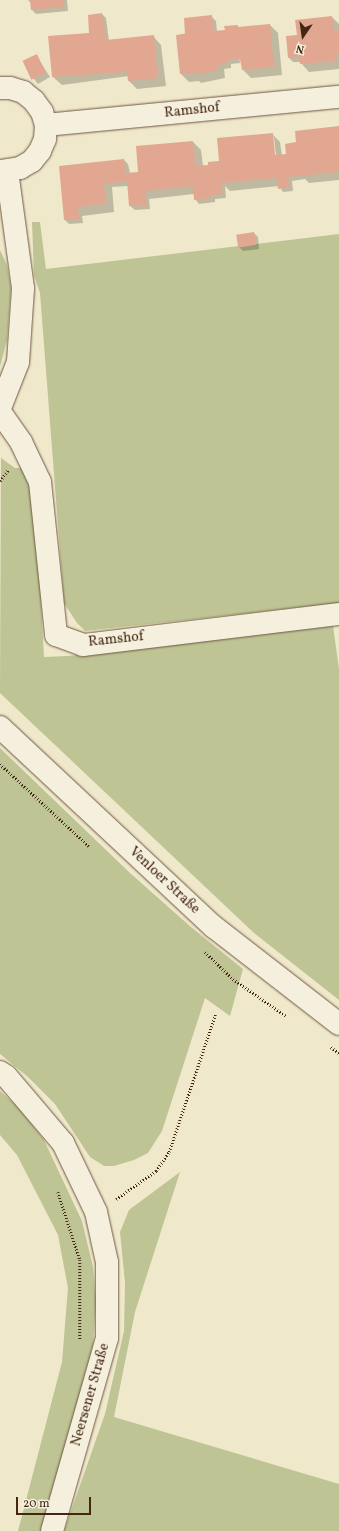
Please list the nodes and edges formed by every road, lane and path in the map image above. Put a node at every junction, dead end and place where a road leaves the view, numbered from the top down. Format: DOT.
graph roads {
  1 [pos="0,88"];
  2 [pos="339,97"];
  3 [pos="46,126"];
  4 [pos="4,171"];
  5 [pos="0,408"];
  6 [pos="0,412"];
  7 [pos="339,614"];
  8 [pos="0,727"];
  9 [pos="215,1015"];
  10 [pos="339,1024"];
  11 [pos="0,1072"];
  12 [pos="57,1188"];
  13 [pos="96,1212"];
  14 [pos="80,1346"];
  15 [pos="52,1531"];
  1 -- 3 [label="street"];
  2 -- 3 [label="street, Ramshof"];
  3 -- 4 [label="street"];
  4 -- 5 [label="street"];
  6 -- 7 [label="street, Ramshof"];
  8 -- 10 [label="street, Venloer Straße"];
  9 -- 13 [label="path"];
  11 -- 13 [label="street, Neersener Straße"];
  12 -- 14 [label="path"];
  13 -- 15 [label="street, Neersener Straße"];
}
